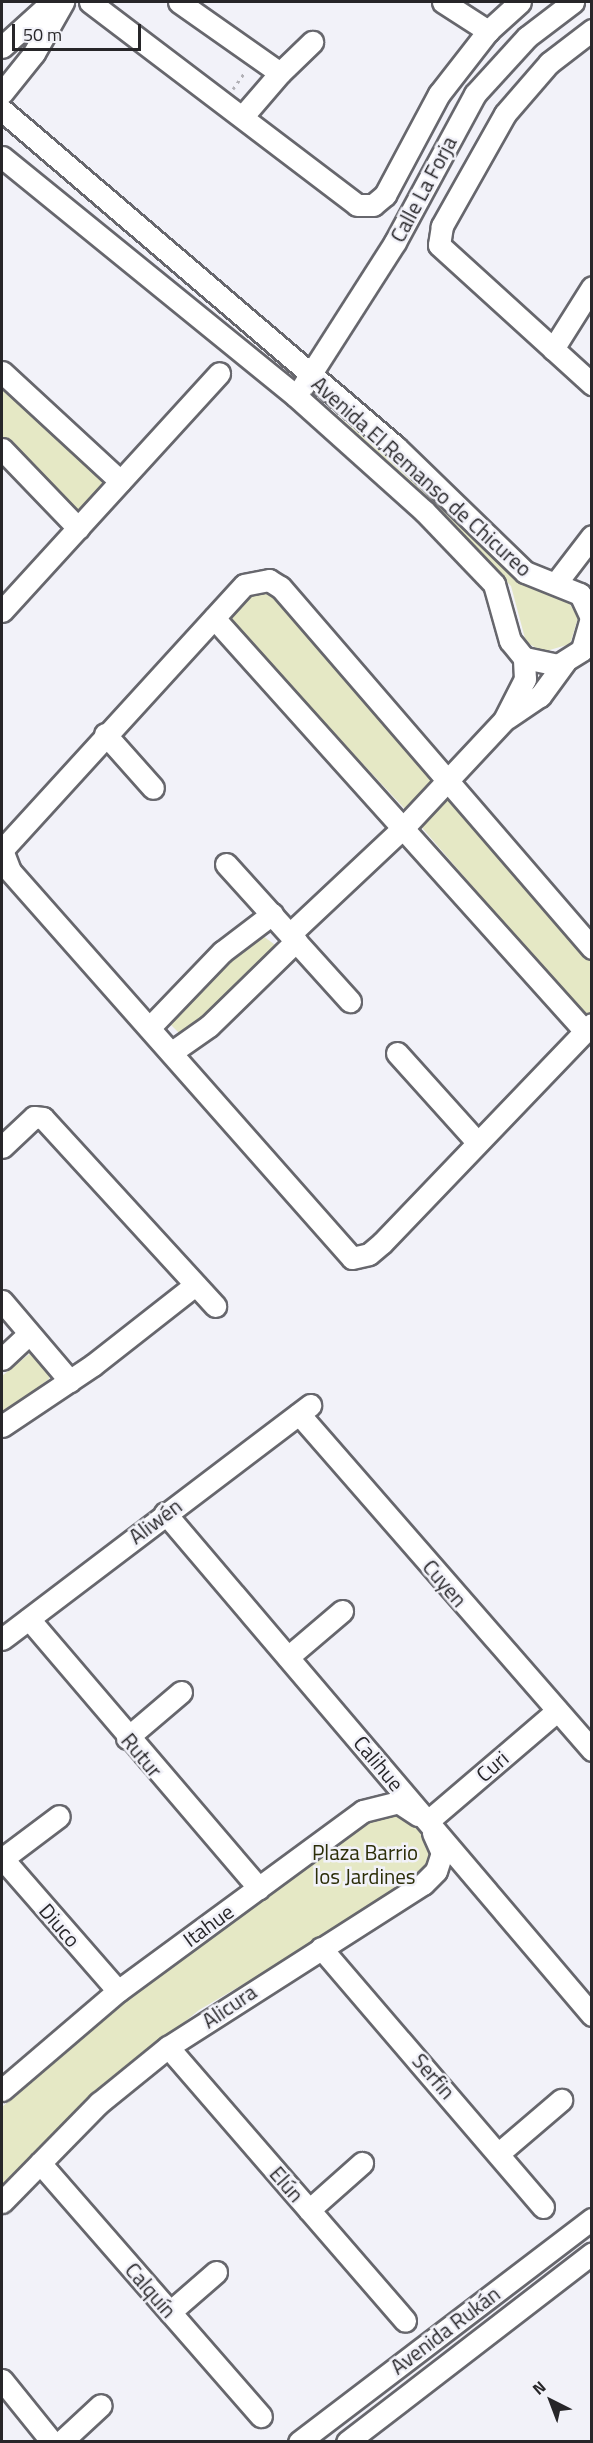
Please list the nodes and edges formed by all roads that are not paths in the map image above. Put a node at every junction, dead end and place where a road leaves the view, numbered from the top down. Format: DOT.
graph roads {
  1 [pos="52,2"];
  2 [pos="63,2"];
  3 [pos="90,2"];
  4 [pos="179,2"];
  5 [pos="443,2"];
  6 [pos="520,2"];
  7 [pos="573,2"];
  8 [pos="591,30"];
  9 [pos="488,31"];
  10 [pos="7,41"];
  11 [pos="312,42"];
  12 [pos="34,52"];
  13 [pos="280,73"];
  14 [pos="2,93"];
  15 [pos="2,110"];
  16 [pos="243,116"];
  17 [pos="2,158"];
  18 [pos="63,164"];
  19 [pos="39,187"];
  20 [pos="590,295"];
  21 [pos="553,349"];
  22 [pos="2,372"];
  23 [pos="219,373"];
  24 [pos="311,375"];
  25 [pos="591,384"];
  26 [pos="296,396"];
  27 [pos="2,449"];
  28 [pos="120,481"];
  29 [pos="78,528"];
  30 [pos="591,536"];
  31 [pos="591,582"];
  32 [pos="556,583"];
  33 [pos="586,603"];
  34 [pos="2,611"];
  35 [pos="214,618"];
  36 [pos="524,658"];
  37 [pos="566,662"];
  38 [pos="504,720"];
  39 [pos="105,734"];
  40 [pos="447,783"];
  41 [pos="153,788"];
  42 [pos="404,827"];
  43 [pos="226,864"];
  44 [pos="272,914"];
  45 [pos="293,938"];
  46 [pos="591,948"];
  47 [pos="350,1001"];
  48 [pos="150,1026"];
  49 [pos="588,1028"];
  50 [pos="172,1052"];
  51 [pos="397,1053"];
  52 [pos="477,1142"];
  53 [pos="2,1147"];
  54 [pos="195,1285"];
  55 [pos="2,1301"];
  56 [pos="215,1306"];
  57 [pos="29,1334"];
  58 [pos="2,1359"];
  59 [pos="70,1382"];
  60 [pos="305,1410"];
  61 [pos="2,1426"];
  62 [pos="165,1513"];
  63 [pos="342,1611"];
  64 [pos="29,1619"];
  65 [pos="2,1639"];
  66 [pos="288,1657"];
  67 [pos="181,1692"];
  68 [pos="556,1711"];
  69 [pos="127,1738"];
  70 [pos="591,1750"];
  71 [pos="59,1816"];
  72 [pos="428,1821"];
  73 [pos="2,1858"];
  74 [pos="258,1888"];
  75 [pos="321,1948"];
  76 [pos="118,1991"];
  77 [pos="591,2015"];
  78 [pos="168,2048"];
  79 [pos="2,2090"];
  80 [pos="561,2100"];
  81 [pos="499,2153"];
  82 [pos="40,2163"];
  83 [pos="362,2163"];
  84 [pos="2,2202"];
  85 [pos="543,2207"];
  86 [pos="309,2210"];
  87 [pos="591,2219"];
  88 [pos="591,2253"];
  89 [pos="216,2272"];
  90 [pos="170,2312"];
  91 [pos="405,2320"];
  92 [pos="432,2340"];
  93 [pos="449,2362"];
  94 [pos="2,2380"];
  95 [pos="101,2405"];
  96 [pos="261,2416"];
  97 [pos="355,2439"];
  98 [pos="52,2442"];
  99 [pos="61,2442"];
  100 [pos="299,2442"];
  1 -- 10 [label="street"];
  2 -- 12 [label="street"];
  3 -- 16 [label="street"];
  4 -- 13 [label="street"];
  5 -- 9 [label="street"];
  6 -- 9 [label="street"];
  7 -- 24 [label="street, Calle La Forja"];
  8 -- 21 [label="street"];
  9 -- 16 [label="street"];
  10 -- 12 [label="street"];
  11 -- 13 [label="street"];
  12 -- 14 [label="street"];
  13 -- 16 [label="street"];
  15 -- 18 [label="street, Avenida El Remanso de Chicureo"];
  17 -- 19 [label="street, Avenida El Remanso de Chicureo"];
  18 -- 19 [label="street"];
  18 -- 24 [label="street, Avenida El Remanso de Chicureo"];
  19 -- 26 [label="street, Avenida El Remanso de Chicureo"];
  20 -- 21 [label="street"];
  21 -- 25 [label="street"];
  22 -- 28 [label="street"];
  23 -- 28 [label="street"];
  24 -- 26 [label="street, Calle La Forja"];
  24 -- 32 [label="street, Avenida El Remanso de Chicureo"];
  26 -- 36 [label="street, Avenida El Remanso de Chicureo"];
  27 -- 29 [label="street"];
  28 -- 29 [label="street"];
  29 -- 34 [label="street"];
  30 -- 32 [label="street"];
  31 -- 33 [label="street"];
  32 -- 33 [label="street, Avenida El Remanso de Chicureo"];
  33 -- 37 [label="street"];
  35 -- 39 [label="street"];
  35 -- 40 [label="street"];
  35 -- 42 [label="street"];
  36 -- 37 [label="street"];
  36 -- 38 [label="street"];
  37 -- 38 [label="street"];
  38 -- 40 [label="street"];
  39 -- 41 [label="street"];
  39 -- 48 [label="street"];
  40 -- 42 [label="street"];
  40 -- 46 [label="street"];
  42 -- 45 [label="street"];
  42 -- 49 [label="street"];
  43 -- 44 [label="street"];
  44 -- 45 [label="street"];
  44 -- 48 [label="street"];
  45 -- 47 [label="street"];
  45 -- 50 [label="street"];
  48 -- 50 [label="street"];
  49 -- 52 [label="street"];
  50 -- 52 [label="street"];
  51 -- 52 [label="street"];
  53 -- 54 [label="street"];
  54 -- 56 [label="street"];
  54 -- 59 [label="street"];
  55 -- 57 [label="street"];
  57 -- 58 [label="street"];
  57 -- 59 [label="street"];
  59 -- 61 [label="street"];
  60 -- 62 [label="street, Aliwén"];
  60 -- 68 [label="street, Cuyen"];
  62 -- 64 [label="street, Aliwén"];
  62 -- 66 [label="street, Calihue"];
  63 -- 66 [label="street"];
  64 -- 65 [label="street, Aliwén"];
  64 -- 69 [label="street, Rutur"];
  66 -- 72 [label="street, Calihue"];
  67 -- 69 [label="street"];
  68 -- 70 [label="street, Cuyen"];
  68 -- 72 [label="street, Curi"];
  69 -- 74 [label="street, Rutur"];
  71 -- 73 [label="street"];
  72 -- 74 [label="street, Itahue"];
  72 -- 75 [label="street, Alicura"];
  72 -- 77 [label="street, Calihue"];
  73 -- 76 [label="street, Diuco"];
  74 -- 76 [label="street, Itahue"];
  75 -- 78 [label="street, Alicura"];
  75 -- 81 [label="street, Serfin"];
  76 -- 79 [label="street, Itahue"];
  78 -- 82 [label="street, Alicura"];
  78 -- 86 [label="street, Elún"];
  80 -- 81 [label="street"];
  81 -- 85 [label="street, Serfin"];
  82 -- 84 [label="street, Alicura"];
  82 -- 90 [label="street, Calquín"];
  83 -- 86 [label="street"];
  86 -- 91 [label="street, Elún"];
  87 -- 92 [label="street, Avenida Rukán"];
  88 -- 93 [label="street, Avenida Rukán"];
  89 -- 90 [label="street"];
  90 -- 96 [label="street, Calquín"];
  92 -- 93 [label="street"];
  92 -- 100 [label="street, Avenida Rukán"];
  93 -- 97 [label="street, Avenida Rukán"];
  94 -- 98 [label="street"];
  95 -- 99 [label="street"];
}
